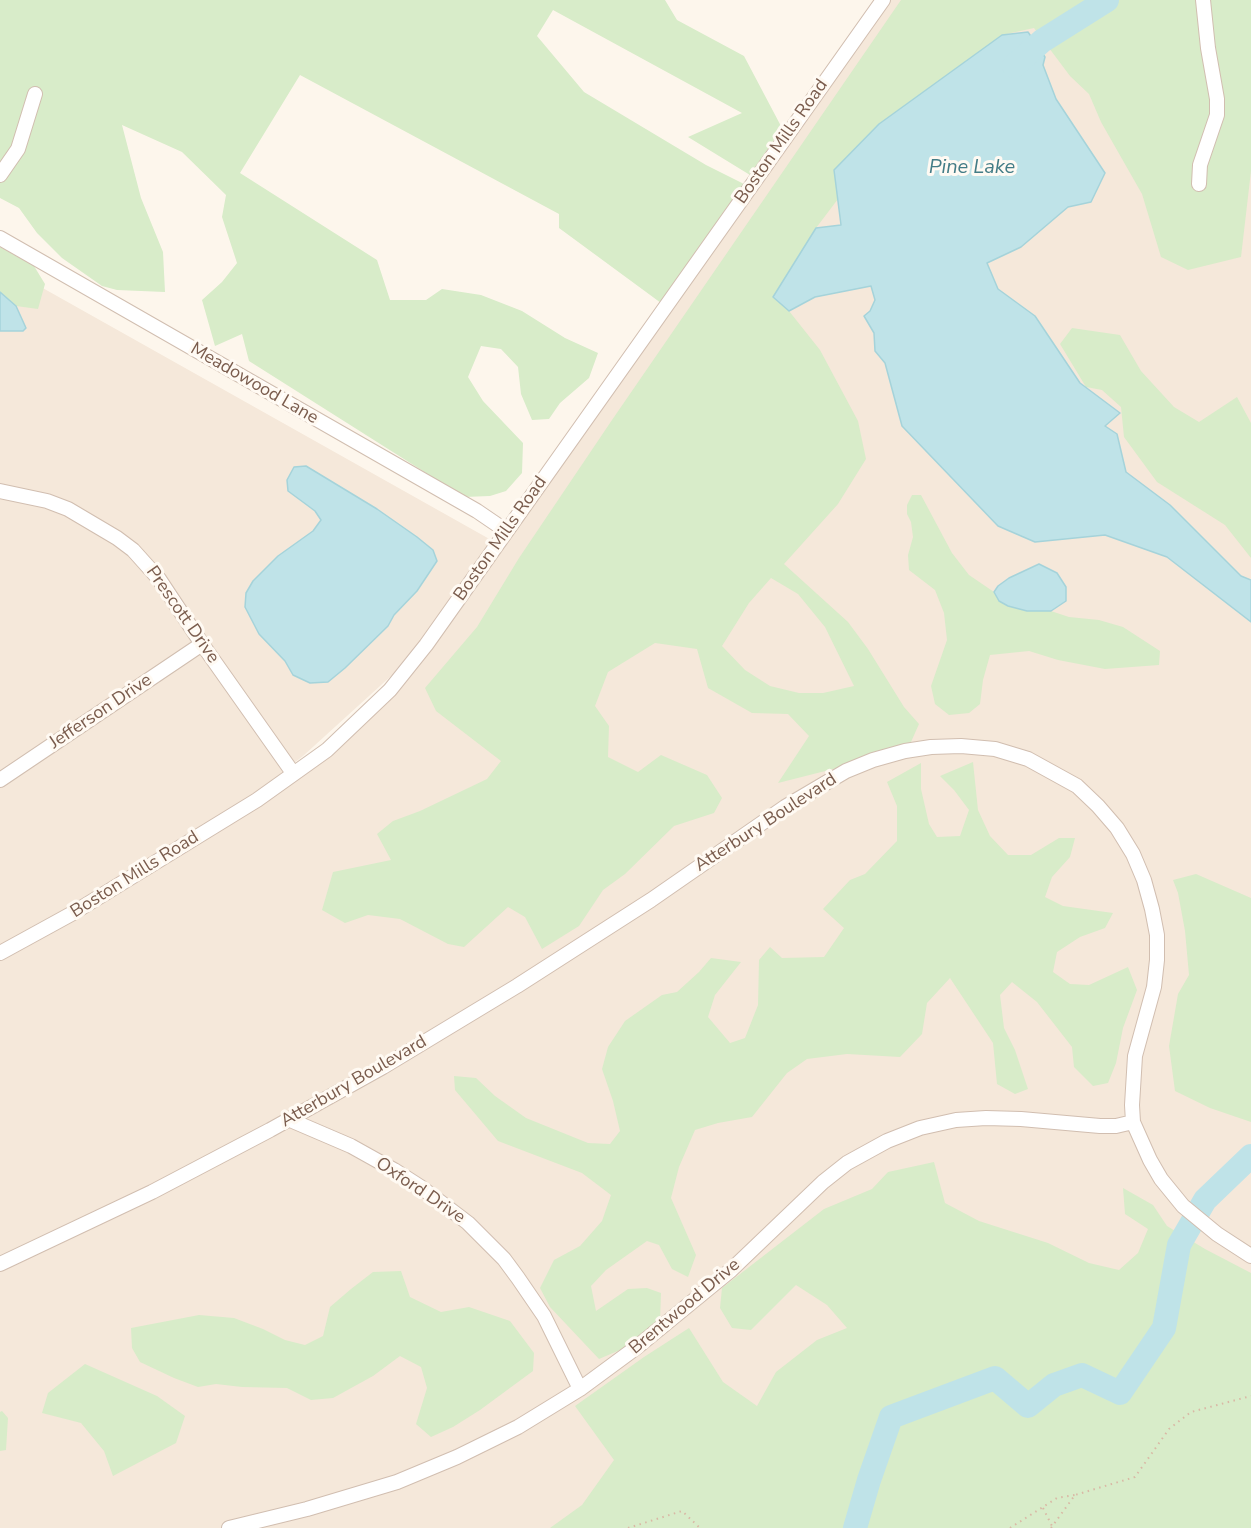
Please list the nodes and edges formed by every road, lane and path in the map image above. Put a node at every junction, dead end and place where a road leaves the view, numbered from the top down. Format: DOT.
graph roads {
  1 [pos="882,0"];
  2 [pos="1203,0"];
  3 [pos="35,94"];
  4 [pos="0,175"];
  5 [pos="1199,184"];
  6 [pos="0,238"];
  7 [pos="0,491"];
  8 [pos="505,532"];
  9 [pos="202,644"];
  10 [pos="293,773"];
  11 [pos="0,780"];
  12 [pos="0,953"];
  13 [pos="288,1119"];
  14 [pos="1133,1122"];
  15 [pos="1251,1256"];
  16 [pos="0,1264"];
  17 [pos="580,1389"];
  18 [pos="1251,1396"];
  19 [pos="1075,1495"];
  20 [pos="1043,1508"];
  21 [pos="1051,1527"];
  22 [pos="229,1528"];
  23 [pos="628,1528"];
  24 [pos="700,1528"];
  25 [pos="1010,1528"];
  1 -- 8 [label="street, Boston Mills Road"];
  2 -- 5 [label="street"];
  3 -- 4 [label="street"];
  6 -- 8 [label="street, Meadowood Lane"];
  7 -- 9 [label="street, Prescott Drive"];
  8 -- 10 [label="street, Boston Mills Road"];
  9 -- 10 [label="street, Prescott Drive"];
  9 -- 11 [label="street, Jefferson Drive"];
  10 -- 12 [label="street, Boston Mills Road"];
  13 -- 14 [label="street, Atterbury Boulevard"];
  13 -- 16 [label="street, Atterbury Boulevard"];
  13 -- 17 [label="street, Oxford Drive"];
  14 -- 15 [label="street, Atterbury Boulevard"];
  14 -- 17 [label="street, Brentwood Drive"];
  17 -- 22 [label="street, Brentwood Drive"];
  18 -- 19 [label="path"];
  19 -- 20 [label="path"];
  19 -- 21 [label="path"];
  20 -- 21 [label="path"];
  20 -- 25 [label="path"];
  23 -- 24 [label="path"];
}
